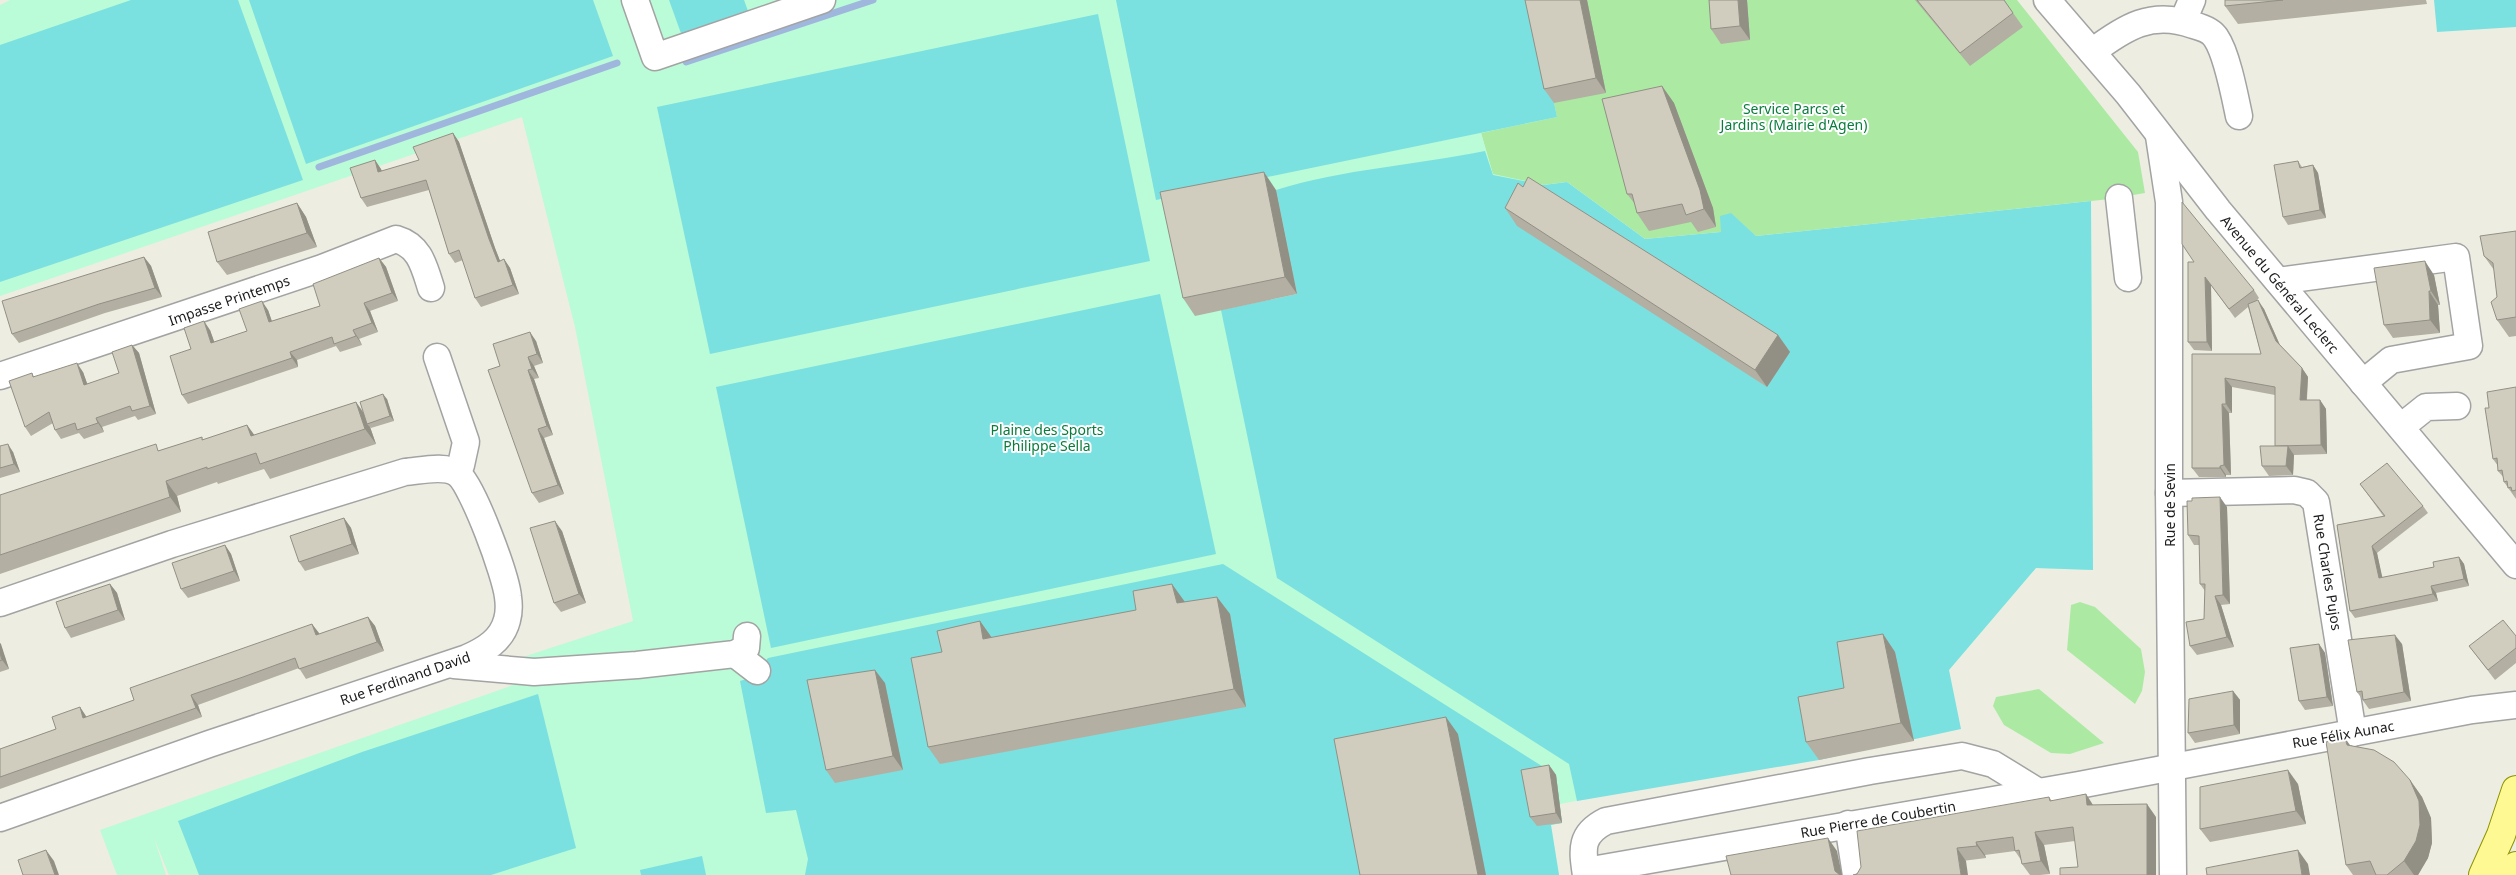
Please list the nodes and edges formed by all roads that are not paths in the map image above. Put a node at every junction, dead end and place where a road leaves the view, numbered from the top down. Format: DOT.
graph roads {
  1 [pos="635,0"];
  2 [pos="822,0"];
  3 [pos="2047,0"];
  4 [pos="2152,9"];
  5 [pos="2188,10"];
  6 [pos="2092,52"];
  7 [pos="2239,116"];
  8 [pos="2160,136"];
  9 [pos="2119,198"];
  10 [pos="2128,278"];
  11 [pos="2278,281"];
  12 [pos="431,288"];
  13 [pos="437,357"];
  14 [pos="0,376"];
  15 [pos="2363,383"];
  16 [pos="2456,406"];
  17 [pos="2400,427"];
  18 [pos="457,473"];
  19 [pos="2168,493"];
  20 [pos="2516,565"];
  21 [pos="0,603"];
  22 [pos="459,654"];
  23 [pos="757,671"];
  24 [pos="2516,705"];
  25 [pos="2353,733"];
  26 [pos="2171,767"];
  27 [pos="2516,790"];
  28 [pos="2037,791"];
  29 [pos="0,818"];
  30 [pos="1840,826"];
  31 [pos="2516,866"];
  32 [pos="1586,873"];
  33 [pos="1841,875"];
  34 [pos="1856,875"];
  35 [pos="2172,875"];
  36 [pos="2484,875"];
  37 [pos="2512,875"];
  1 -- 2 [label="street"];
  3 -- 6 [label="street, Avenue du Général Leclerc"];
  4 -- 5 [label="street"];
  4 -- 6 [label="street"];
  5 -- 7 [label="street"];
  6 -- 8 [label="street, Avenue du Général Leclerc"];
  8 -- 11 [label="street, Avenue du Général Leclerc"];
  8 -- 19 [label="street, Rue de Sevin"];
  9 -- 10 [label="street"];
  11 -- 15 [label="street, Avenue du Général Leclerc"];
  11 -- 15 [label="street"];
  12 -- 14 [label="street, Impasse Printemps"];
  13 -- 18 [label="street"];
  15 -- 17 [label="street, Avenue du Général Leclerc"];
  16 -- 17 [label="street"];
  17 -- 20 [label="street, Avenue du Général Leclerc"];
  18 -- 21 [label="street"];
  18 -- 22 [label="street, Rue Ferdinand David"];
  19 -- 25 [label="street, Rue Charles Pujos"];
  19 -- 26 [label="street, Rue de Sevin"];
  22 -- 23 [label="street"];
  22 -- 29 [label="street, Rue Ferdinand David"];
  24 -- 25 [label="street, Rue Félix Aunac"];
  25 -- 26 [label="street, Rue Félix Aunac"];
  26 -- 28 [label="street, Rue Pierre de Coubertin"];
  26 -- 35 [label="street, Rue de Sevin"];
  27 -- 36 [label="main road"];
  28 -- 30 [label="street, Rue Pierre de Coubertin"];
  28 -- 32 [label="street"];
  30 -- 32 [label="street, Rue Pierre de Coubertin"];
  30 -- 33 [label="street"];
  30 -- 34 [label="street"];
  31 -- 37 [label="main road"];
}
